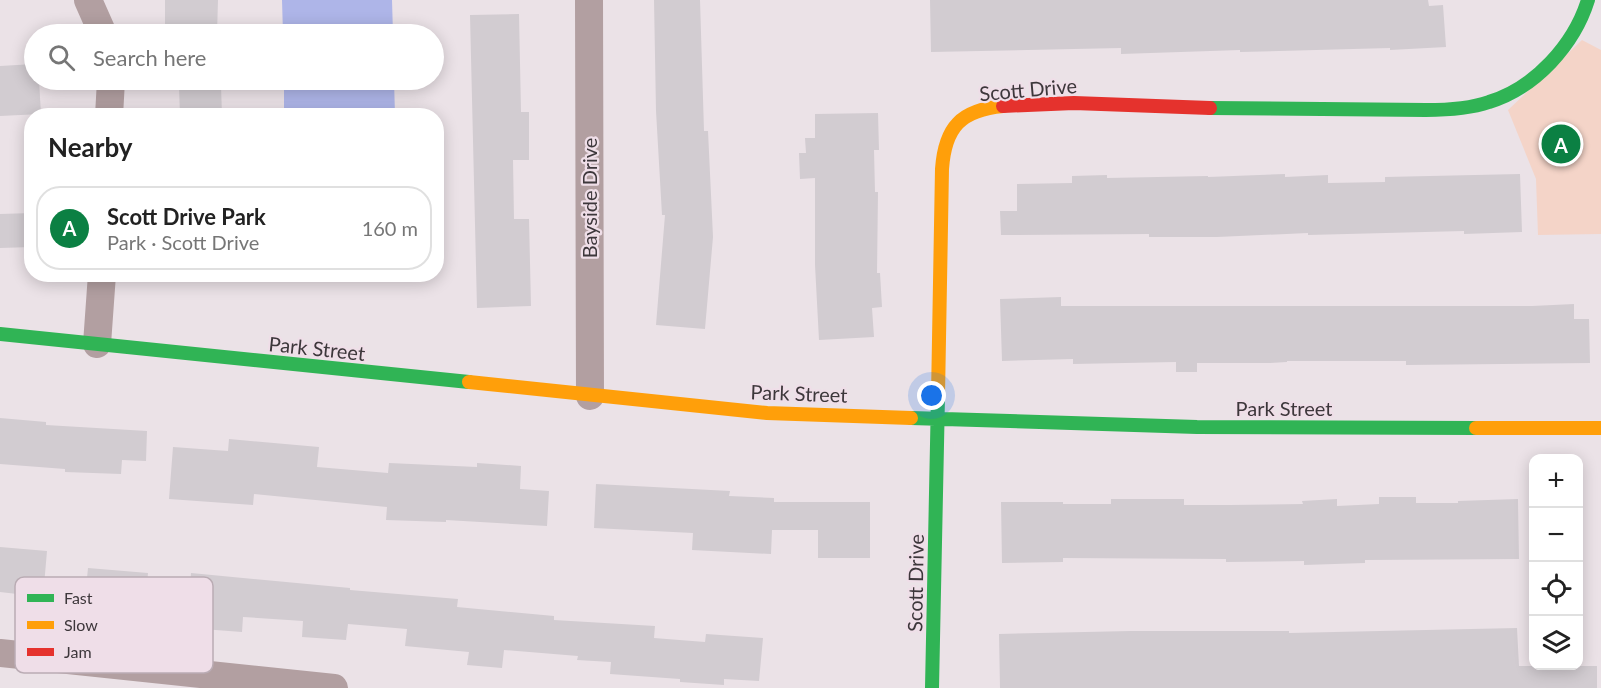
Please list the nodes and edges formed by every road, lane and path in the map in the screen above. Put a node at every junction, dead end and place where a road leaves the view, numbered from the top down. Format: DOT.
graph roads {
  1 [pos="87,0"];
  2 [pos="589,0"];
  3 [pos="1588,0"];
  4 [pos="98,24"];
  5 [pos="110,90"];
  6 [pos="109,108"];
  7 [pos="101,282"];
  8 [pos="0,334"];
  9 [pos="97,344"];
  10 [pos="590,396"];
  11 [pos="938,417"];
  12 [pos="1601,428"];
  13 [pos="0,653"];
  14 [pos="15,655"];
  15 [pos="190,673"];
  16 [pos="333,688"];
  17 [pos="932,688"];
  1 -- 4 [label="street"];
  2 -- 10 [label="street, Bayside Drive"];
  3 -- 11 [label="street, Scott Drive"];
  5 -- 6 [label="street"];
  7 -- 9 [label="street"];
  8 -- 9 [label="street, Park Street"];
  9 -- 10 [label="street, Park Street"];
  10 -- 11 [label="street, Park Street"];
  11 -- 12 [label="street, Park Street"];
  11 -- 17 [label="street, Scott Drive"];
  13 -- 14 [label="street"];
  15 -- 16 [label="street"];
}
